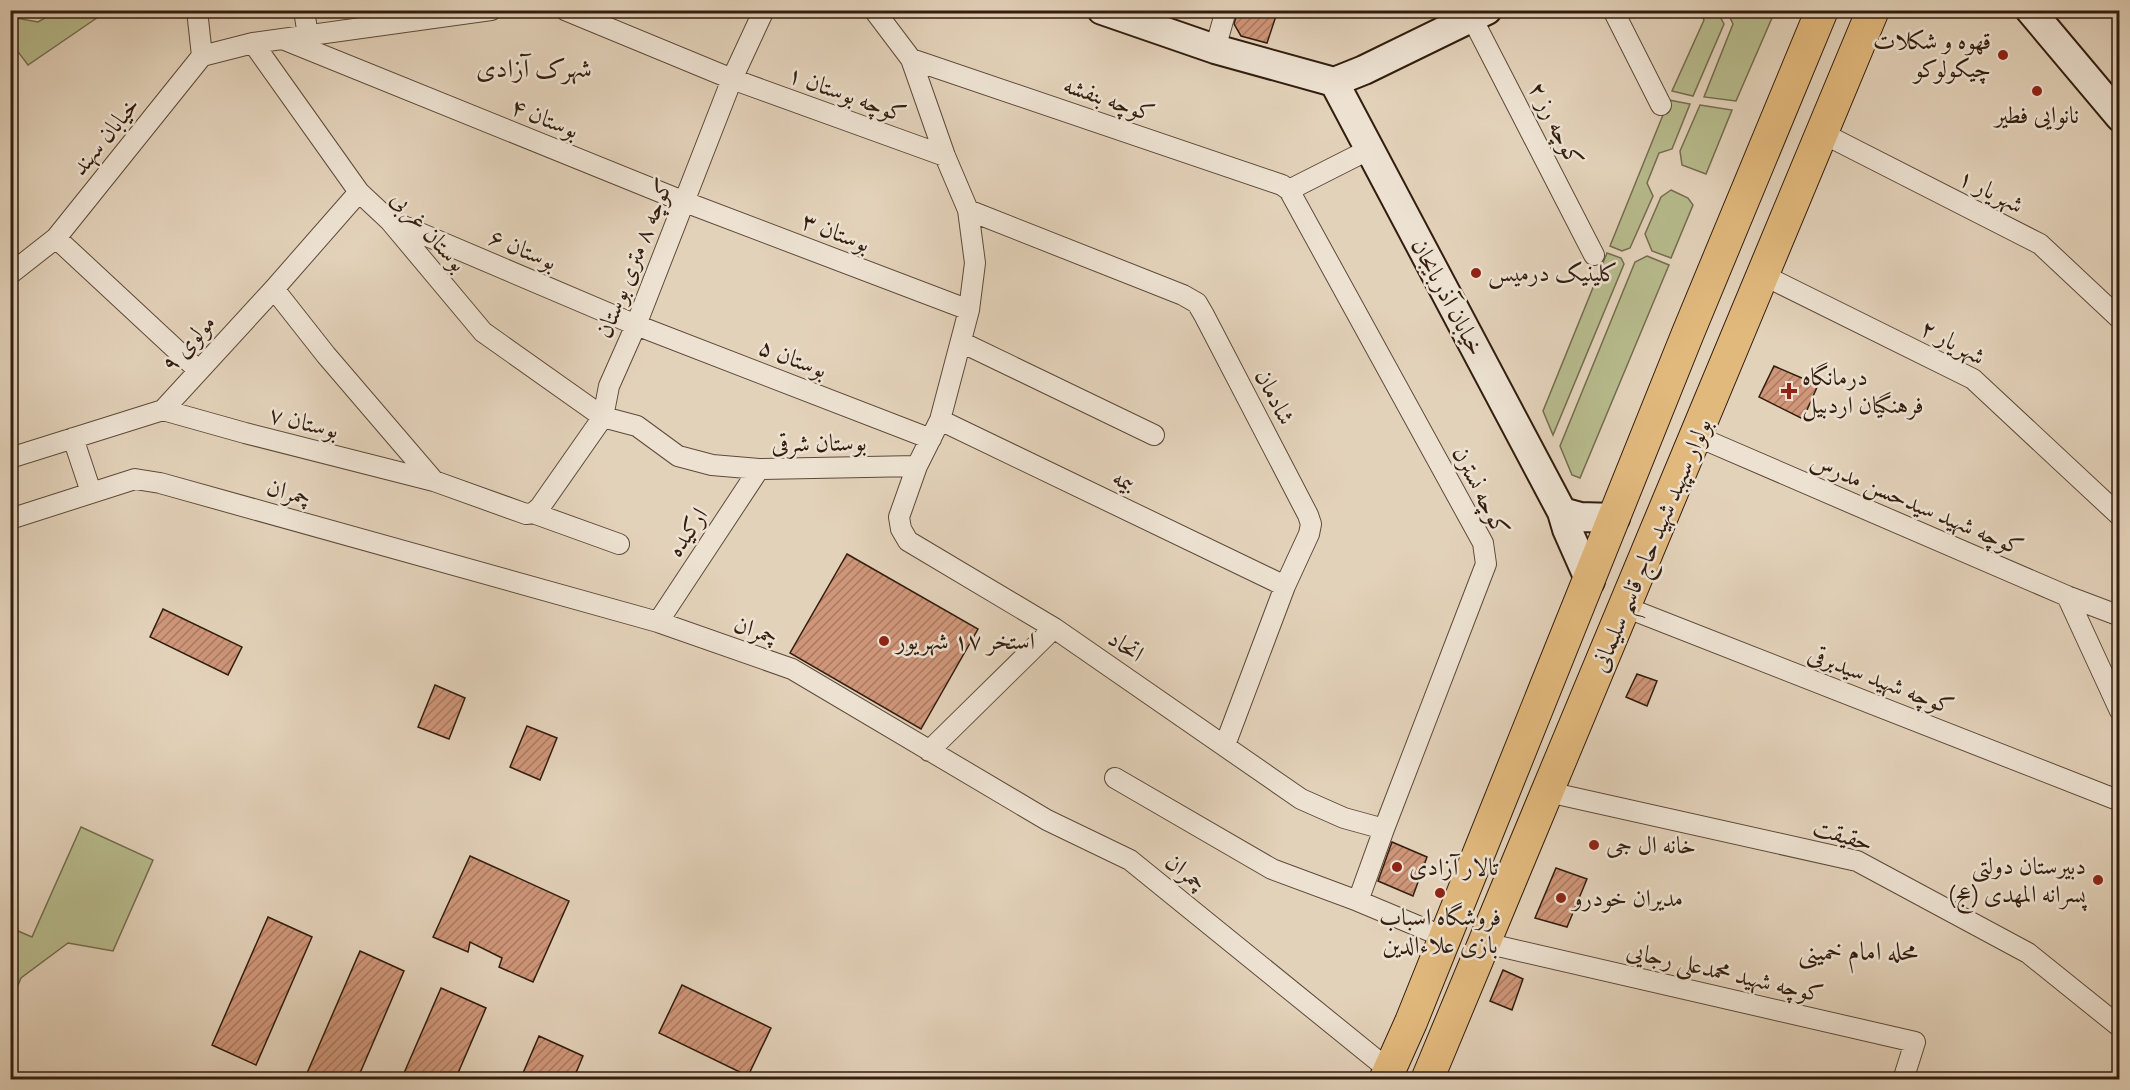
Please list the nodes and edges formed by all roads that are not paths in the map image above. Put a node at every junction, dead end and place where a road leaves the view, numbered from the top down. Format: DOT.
graph roads {
  1 [pos="197,10"];
  2 [pos="304,10"];
  3 [pos="491,10"];
  4 [pos="565,10"];
  5 [pos="764,10"];
  6 [pos="874,10"];
  7 [pos="1102,10"];
  8 [pos="1226,10"];
  9 [pos="1613,10"];
  10 [pos="1822,10"];
  11 [pos="1873,10"];
  12 [pos="2030,10"];
  13 [pos="1479,14"];
  14 [pos="308,36"];
  15 [pos="285,40"];
  16 [pos="253,43"];
  17 [pos="1215,49"];
  18 [pos="202,56"];
  19 [pos="911,59"];
  20 [pos="732,79"];
  21 [pos="1334,82"];
  22 [pos="1661,105"];
  23 [pos="2120,117"];
  24 [pos="1822,134"];
  25 [pos="1370,149"];
  26 [pos="945,156"];
  27 [pos="1289,190"];
  28 [pos="359,192"];
  29 [pos="685,202"];
  30 [pos="968,210"];
  31 [pos="390,221"];
  32 [pos="56,238"];
  33 [pos="1594,255"];
  34 [pos="1766,269"];
  35 [pos="10,274"];
  36 [pos="274,289"];
  37 [pos="969,310"];
  38 [pos="2120,319"];
  39 [pos="636,325"];
  40 [pos="1688,333"];
  41 [pos="961,342"];
  42 [pos="198,370"];
  43 [pos="163,410"];
  44 [pos="603,417"];
  45 [pos="940,420"];
  46 [pos="1154,435"];
  47 [pos="1696,436"];
  48 [pos="73,438"];
  49 [pos="931,439"];
  50 [pos="10,458"];
  51 [pos="917,466"];
  52 [pos="759,469"];
  53 [pos="434,481"];
  54 [pos="91,492"];
  55 [pos="1562,512"];
  56 [pos="533,513"];
  57 [pos="2120,516"];
  58 [pos="1615,518"];
  59 [pos="10,519"];
  60 [pos="618,544"];
  61 [pos="1590,581"];
  62 [pos="1286,586"];
  63 [pos="2067,596"];
  64 [pos="1625,607"];
  65 [pos="2120,616"];
  66 [pos="658,622"];
  67 [pos="1054,628"];
  68 [pos="2120,711"];
  69 [pos="1225,745"];
  70 [pos="929,751"];
  71 [pos="1115,778"];
  72 [pos="1548,792"];
  73 [pos="2120,801"];
  74 [pos="1384,829"];
  75 [pos="1358,901"];
  76 [pos="1444,937"];
  77 [pos="1485,943"];
  78 [pos="2120,1027"];
  79 [pos="1387,1075"];
  80 [pos="1427,1080"];
  81 [pos="1903,1080"];
  1 -- 18 [label="street"];
  2 -- 14 [label="street"];
  3 -- 14 [label="street"];
  4 -- 20 [label="street, کوچه بوستان ۱"];
  5 -- 20 [label="street, کوچه ۸ متری بوستان"];
  6 -- 19 [label="street"];
  7 -- 17 [label="street"];
  8 -- 17 [label="street"];
  9 -- 22 [label="street"];
  10 -- 40 [label="main road, بولوار سپهبد شهید حاج قاسم سلیمانی"];
  11 -- 24 [label="main road, بولوار سپهبد شهید حاج قاسم سلیمانی"];
  12 -- 23 [label="street"];
  13 -- 21 [label="street"];
  13 -- 33 [label="street, کوچه رز ۲"];
  14 -- 15 [label="street"];
  15 -- 16 [label="street"];
  15 -- 29 [label="street, بوستان ۴"];
  16 -- 18 [label="street"];
  16 -- 28 [label="street, بوستان غربی"];
  17 -- 21 [label="street"];
  18 -- 32 [label="street, خیابان سهند"];
  19 -- 26 [label="street"];
  19 -- 27 [label="street, کوچه بنفشه"];
  20 -- 26 [label="street, کوچه بوستان ۱"];
  20 -- 29 [label="street, کوچه ۸ متری بوستان"];
  21 -- 25 [label="street, خیابان آذربایجان"];
  24 -- 34 [label="main road, بولوار سپهبد شهید حاج قاسم سلیمانی"];
  24 -- 38 [label="street, شهریار ۱"];
  25 -- 27 [label="street"];
  25 -- 55 [label="street, خیابان آذربایجان"];
  26 -- 30 [label="street"];
  27 -- 74 [label="street, کوچه نسترن"];
  28 -- 31 [label="street, بوستان غربی"];
  28 -- 36 [label="street, مولوی ۹"];
  29 -- 37 [label="street, بوستان ۳"];
  29 -- 39 [label="street, کوچه ۸ متری بوستان"];
  30 -- 37 [label="street"];
  30 -- 62 [label="street, شادمان"];
  31 -- 39 [label="street, بوستان ۶"];
  31 -- 44 [label="street, بوستان غربی"];
  32 -- 35 [label="street, خیابان سهند"];
  32 -- 42 [label="street"];
  34 -- 40 [label="main road"];
  34 -- 47 [label="main road, بولوار سپهبد شهید حاج قاسم سلیمانی"];
  34 -- 57 [label="street, شهریار ۲"];
  36 -- 42 [label="street, مولوی ۹"];
  36 -- 53 [label="street, بوستان ۷"];
  37 -- 41 [label="street"];
  39 -- 44 [label="street, کوچه ۸ متری بوستان"];
  39 -- 49 [label="street, بوستان ۵"];
  40 -- 58 [label="main road, بولوار سپهبد شهید حاج قاسم سلیمانی"];
  41 -- 45 [label="street"];
  41 -- 46 [label="street"];
  42 -- 43 [label="street, مولوی ۹"];
  43 -- 48 [label="street, مولوی ۹"];
  43 -- 53 [label="street, بوستان ۷"];
  44 -- 52 [label="street, بوستان شرقی"];
  44 -- 56 [label="street, کوچه ۸ متری بوستان"];
  45 -- 49 [label="street"];
  45 -- 62 [label="street, بیمه"];
  47 -- 63 [label="street, کوچه شهید سیدحسن مدرس"];
  47 -- 64 [label="main road, بولوار سپهبد شهید حاج قاسم سلیمانی"];
  48 -- 50 [label="street, مولوی ۹"];
  48 -- 54 [label="street"];
  49 -- 51 [label="street"];
  51 -- 52 [label="street, بوستان شرقی"];
  51 -- 67 [label="street, اتحاد"];
  52 -- 66 [label="street, ارکیده"];
  53 -- 56 [label="street, بوستان ۷"];
  54 -- 59 [label="street, چمران"];
  54 -- 66 [label="street, چمران"];
  55 -- 58 [label="street"];
  55 -- 61 [label="street, خیابان آذربایجان"];
  56 -- 60 [label="street, بوستان ۷"];
  58 -- 61 [label="main road, بولوار سپهبد شهید حاج قاسم سلیمانی"];
  61 -- 76 [label="main road, بولوار سپهبد شهید حاج قاسم سلیمانی"];
  62 -- 69 [label="street, شادمان"];
  63 -- 65 [label="street, کوچه شهید سیدحسن مدرس"];
  63 -- 68 [label="street"];
  64 -- 72 [label="main road, بولوار سپهبد شهید حاج قاسم سلیمانی"];
  64 -- 73 [label="street, کوچه شهید سیدبرقی"];
  66 -- 70 [label="street, چمران"];
  67 -- 69 [label="street, اتحاد"];
  67 -- 70 [label="street"];
  69 -- 74 [label="street, اتحاد"];
  70 -- 79 [label="street, چمران"];
  71 -- 75 [label="street"];
  72 -- 77 [label="main road, بولوار سپهبد شهید حاج قاسم سلیمانی"];
  72 -- 78 [label="street, حقیقت"];
  74 -- 75 [label="street, کوچه نسترن"];
  75 -- 76 [label="street"];
  76 -- 79 [label="main road, بولوار سپهبد شهید حاج قاسم سلیمانی"];
  77 -- 80 [label="main road, بولوار سپهبد شهید حاج قاسم سلیمانی"];
  77 -- 81 [label="street, کوچه شهید محمدعلی رجایی"];
}
